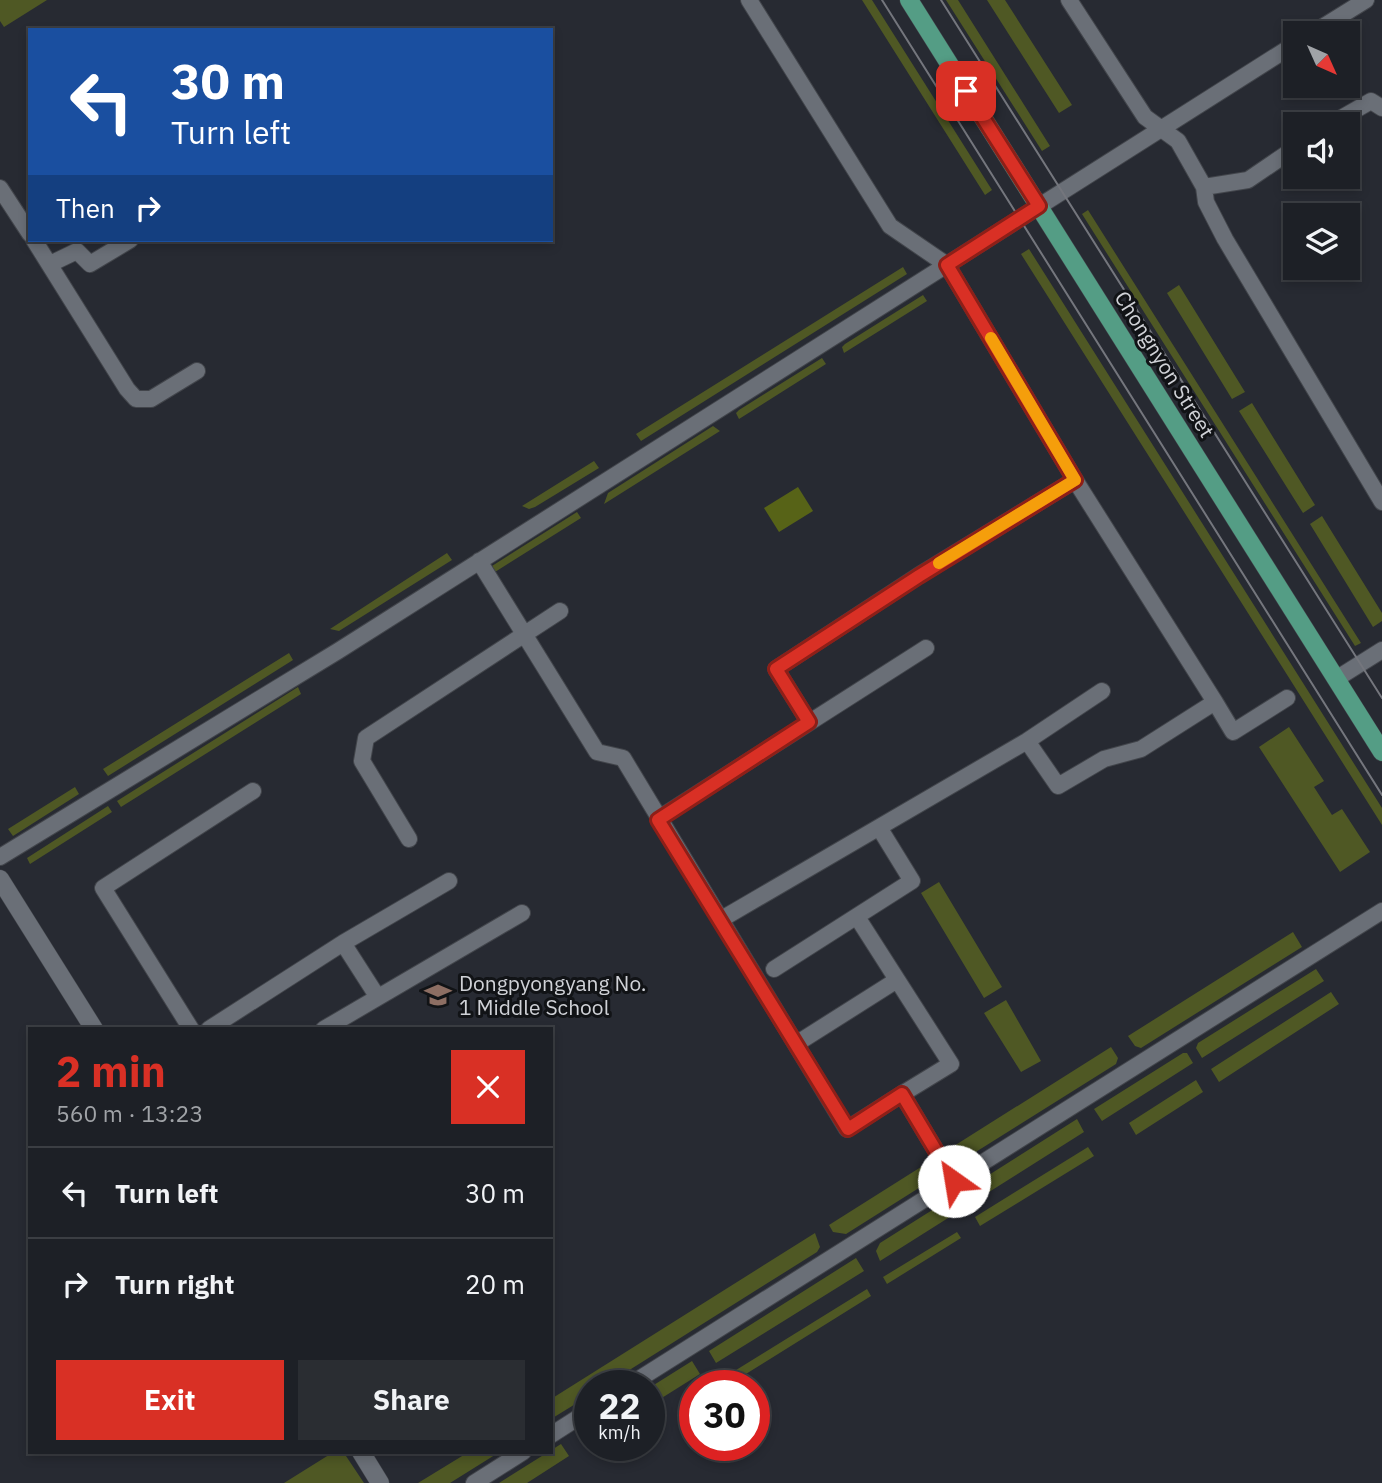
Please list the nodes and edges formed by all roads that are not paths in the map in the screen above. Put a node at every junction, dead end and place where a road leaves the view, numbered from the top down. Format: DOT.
graph roads {
  1 [pos="749,0"];
  2 [pos="909,0"];
  3 [pos="1069,0"];
  4 [pos="1366,0"];
  5 [pos="1332,21"];
  6 [pos="1283,51"];
  7 [pos="1382,108"];
  8 [pos="1352,112"];
  9 [pos="1160,128"];
  10 [pos="1283,156"];
  11 [pos="1204,187"];
  12 [pos="0,188"];
  13 [pos="1039,206"];
  14 [pos="28,230"];
  15 [pos="35,242"];
  16 [pos="127,242"];
  17 [pos="50,264"];
  18 [pos="947,265"];
  19 [pos="197,371"];
  20 [pos="1075,480"];
  21 [pos="1382,502"];
  22 [pos="479,561"];
  23 [pos="560,611"];
  24 [pos="524,635"];
  25 [pos="926,648"];
  26 [pos="1382,650"];
  27 [pos="1336,679"];
  28 [pos="1102,691"];
  29 [pos="1287,698"];
  30 [pos="1215,702"];
  31 [pos="809,722"];
  32 [pos="1027,741"];
  33 [pos="1382,752"];
  34 [pos="253,791"];
  35 [pos="658,820"];
  36 [pos="880,829"];
  37 [pos="409,838"];
  38 [pos="0,857"];
  39 [pos="0,879"];
  40 [pos="449,881"];
  41 [pos="1382,911"];
  42 [pos="522,913"];
  43 [pos="857,917"];
  44 [pos="720,920"];
  45 [pos="343,943"];
  46 [pos="774,969"];
  47 [pos="897,980"];
  48 [pos="377,996"];
  49 [pos="93,1027"];
  50 [pos="190,1027"];
  51 [pos="212,1027"];
  52 [pos="327,1027"];
  53 [pos="796,1044"];
  54 [pos="902,1094"];
  55 [pos="954,1181"];
  56 [pos="653,1370"];
  57 [pos="574,1420"];
  58 [pos="553,1434"];
  59 [pos="361,1454"];
  60 [pos="520,1454"];
  61 [pos="380,1483"];
  62 [pos="474,1483"];
  1 -- 18 [label="street"];
  2 -- 13 [label="main road, Chongnyon Street"];
  3 -- 9 [label="street"];
  4 -- 5 [label="street"];
  6 -- 9 [label="street"];
  7 -- 8 [label="street"];
  9 -- 11 [label="street"];
  9 -- 13 [label="street"];
  10 -- 11 [label="street"];
  11 -- 21 [label="street"];
  12 -- 14 [label="street"];
  13 -- 18 [label="street"];
  13 -- 27 [label="main road, Chongnyon Street"];
  15 -- 17 [label="street"];
  16 -- 17 [label="street"];
  17 -- 19 [label="street"];
  18 -- 20 [label="street"];
  18 -- 22 [label="street"];
  20 -- 30 [label="street"];
  20 -- 31 [label="street"];
  22 -- 24 [label="street"];
  22 -- 38 [label="street"];
  23 -- 24 [label="street"];
  24 -- 35 [label="street"];
  24 -- 37 [label="street"];
  25 -- 31 [label="street"];
  26 -- 27 [label="street"];
  27 -- 33 [label="main road, Chongnyon Street"];
  28 -- 32 [label="street"];
  29 -- 30 [label="street"];
  30 -- 32 [label="street"];
  31 -- 35 [label="street"];
  32 -- 36 [label="street"];
  34 -- 50 [label="street"];
  35 -- 44 [label="street"];
  36 -- 43 [label="street"];
  36 -- 44 [label="street"];
  39 -- 49 [label="street"];
  40 -- 45 [label="street"];
  41 -- 55 [label="street"];
  42 -- 48 [label="street"];
  43 -- 46 [label="street"];
  43 -- 47 [label="street"];
  44 -- 53 [label="street"];
  45 -- 48 [label="street"];
  45 -- 51 [label="street"];
  47 -- 53 [label="street"];
  47 -- 54 [label="street"];
  48 -- 52 [label="street"];
  53 -- 54 [label="street"];
  54 -- 55 [label="street"];
  55 -- 56 [label="street"];
  57 -- 58 [label="street"];
  59 -- 61 [label="street"];
  60 -- 62 [label="street"];
}
